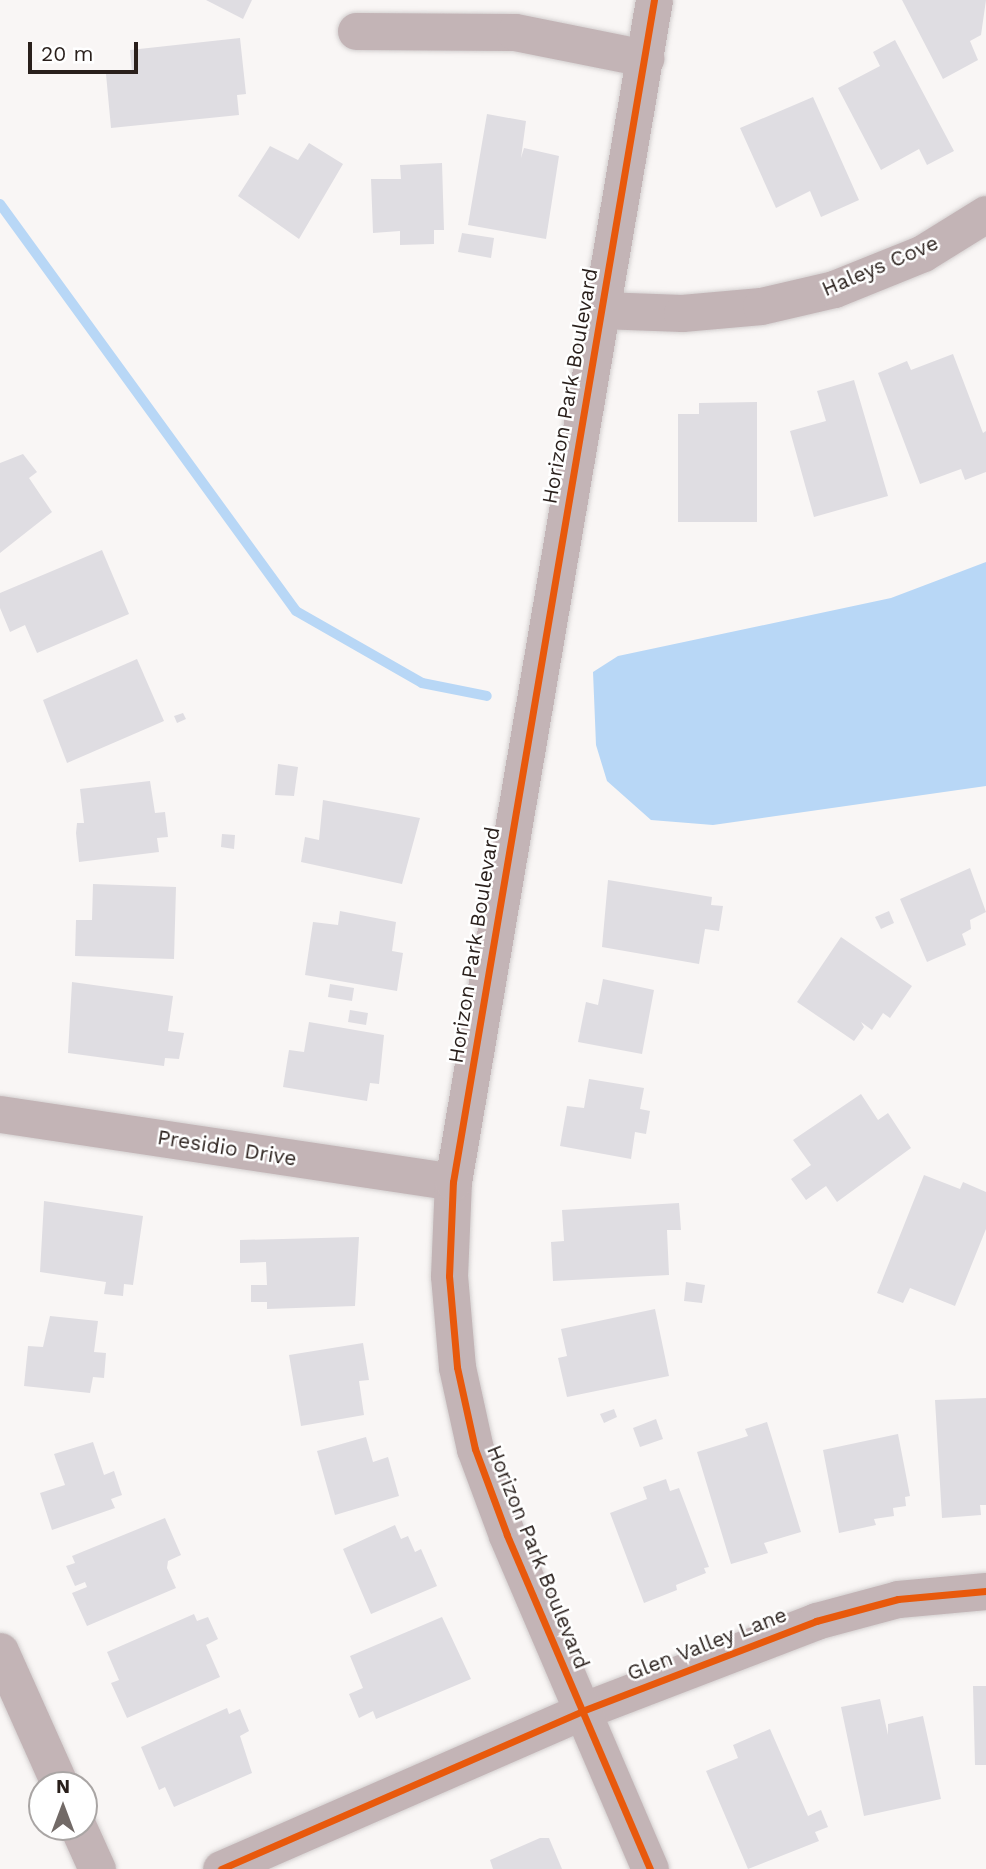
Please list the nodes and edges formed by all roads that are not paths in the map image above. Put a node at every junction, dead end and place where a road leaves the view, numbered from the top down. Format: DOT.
graph roads {
  1 [pos="654,0"];
  2 [pos="356,31"];
  3 [pos="645,58"];
  4 [pos="986,214"];
  5 [pos="601,310"];
  6 [pos="0,1114"];
  7 [pos="453,1182"];
  8 [pos="986,1591"];
  9 [pos="0,1651"];
  10 [pos="582,1711"];
  11 [pos="54,1771"];
  12 [pos="84,1841"];
  13 [pos="97,1869"];
  14 [pos="220,1869"];
  15 [pos="650,1869"];
  1 -- 3 [label="street, Horizon Park Boulevard"];
  2 -- 3 [label="street"];
  3 -- 5 [label="street, Horizon Park Boulevard"];
  4 -- 5 [label="street, Haleys Cove"];
  5 -- 7 [label="street, Horizon Park Boulevard"];
  6 -- 7 [label="street, Presidio Drive"];
  7 -- 10 [label="street, Horizon Park Boulevard"];
  8 -- 10 [label="street, Glen Valley Lane"];
  9 -- 11 [label="street"];
  10 -- 14 [label="street, Glen Valley Lane"];
  10 -- 15 [label="street, Horizon Park Boulevard"];
  12 -- 13 [label="street"];
}
